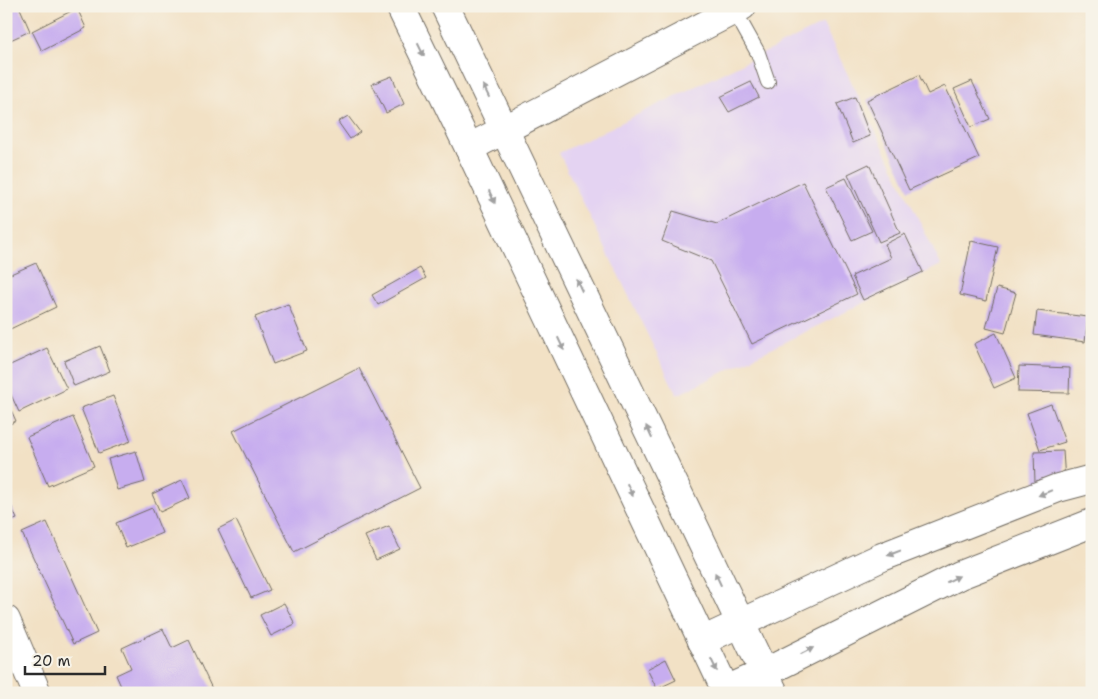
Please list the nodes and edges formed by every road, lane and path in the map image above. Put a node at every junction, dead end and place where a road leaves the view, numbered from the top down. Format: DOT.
graph roads {
  1 [pos="400,6"];
  2 [pos="445,6"];
  3 [pos="738,8"];
  4 [pos="768,82"];
  5 [pos="505,129"];
  6 [pos="469,148"];
  7 [pos="1092,479"];
  8 [pos="1092,523"];
  9 [pos="6,620"];
  10 [pos="739,623"];
  11 [pos="702,641"];
  12 [pos="769,683"];
  13 [pos="726,691"];
  14 [pos="37,693"];
  1 -- 6 [label="street, one-way"];
  5 -- 2 [label="street, one-way"];
  3 -- 4 [label="lane"];
  3 -- 5 [label="street"];
  5 -- 6 [label="street"];
  10 -- 5 [label="street, one-way"];
  6 -- 11 [label="street, one-way"];
  7 -- 10 [label="street, one-way"];
  12 -- 8 [label="street, one-way"];
  9 -- 14 [label="street"];
  10 -- 11 [label="street"];
  10 -- 12 [label="street"];
  11 -- 13 [label="street, one-way"];
  12 -- 13 [label="street"];
}
